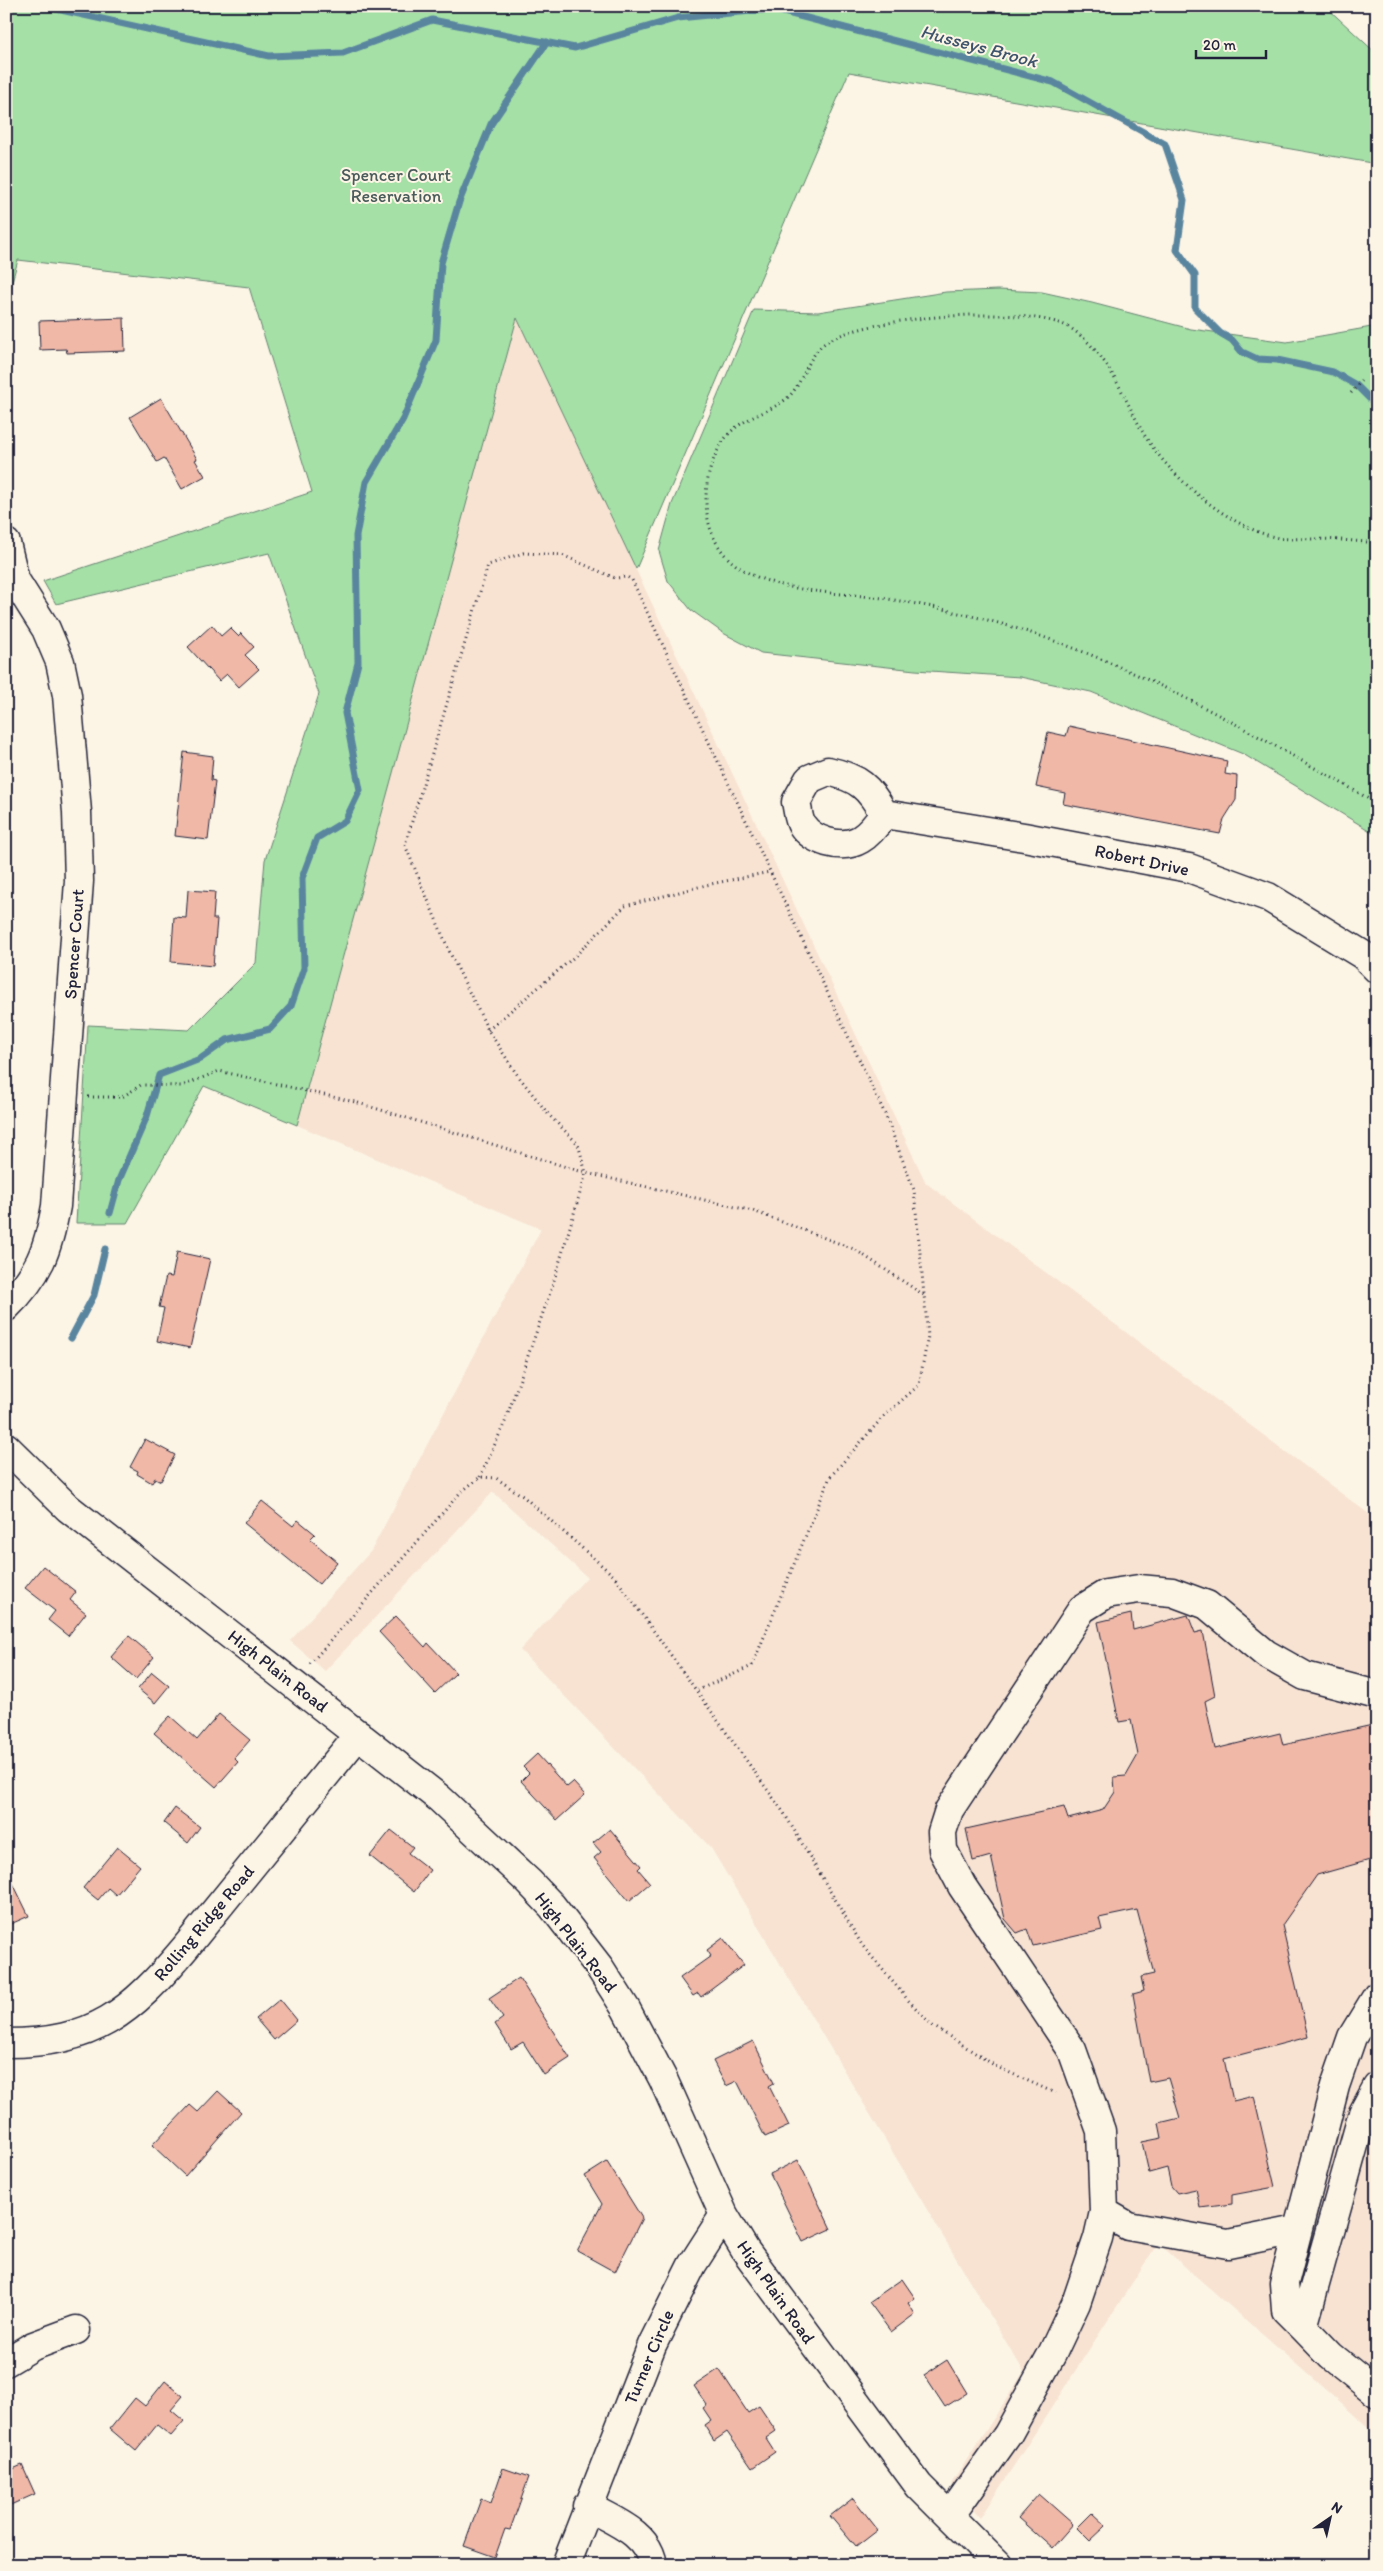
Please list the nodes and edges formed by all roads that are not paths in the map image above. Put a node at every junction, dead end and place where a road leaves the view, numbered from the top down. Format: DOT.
graph roads {
  1 [pos="6,543"];
  2 [pos="11,578"];
  3 [pos="884,814"];
  4 [pos="1377,969"];
  5 [pos="6,1307"];
  6 [pos="6,1447"];
  7 [pos="1377,1695"];
  8 [pos="359,1734"];
  9 [pos="1377,1996"];
  10 [pos="6,2042"];
  11 [pos="1377,2087"];
  12 [pos="1104,2212"];
  13 [pos="724,2214"];
  14 [pos="1296,2230"];
  15 [pos="1303,2327"];
  16 [pos="76,2330"];
  17 [pos="6,2362"];
  18 [pos="1377,2393"];
  19 [pos="587,2506"];
  20 [pos="950,2516"];
  21 [pos="566,2565"];
  22 [pos="653,2565"];
  23 [pos="998,2565"];
  1 -- 2 [label="street, Spencer Court"];
  2 -- 5 [label="street, Spencer Court"];
  3 -- 4 [label="street, Robert Drive"];
  6 -- 8 [label="street, High Plain Road"];
  7 -- 12 [label="street"];
  8 -- 10 [label="street, Rolling Ridge Road"];
  8 -- 13 [label="street, High Plain Road"];
  9 -- 14 [label="street"];
  11 -- 15 [label="street"];
  12 -- 14 [label="street"];
  12 -- 20 [label="street"];
  13 -- 19 [label="street, Turner Circle"];
  13 -- 20 [label="street, High Plain Road"];
  14 -- 15 [label="street"];
  15 -- 18 [label="street"];
  16 -- 17 [label="street"];
  19 -- 21 [label="street, Turner Circle"];
  19 -- 22 [label="street"];
  20 -- 23 [label="street, High Plain Road"];
}
